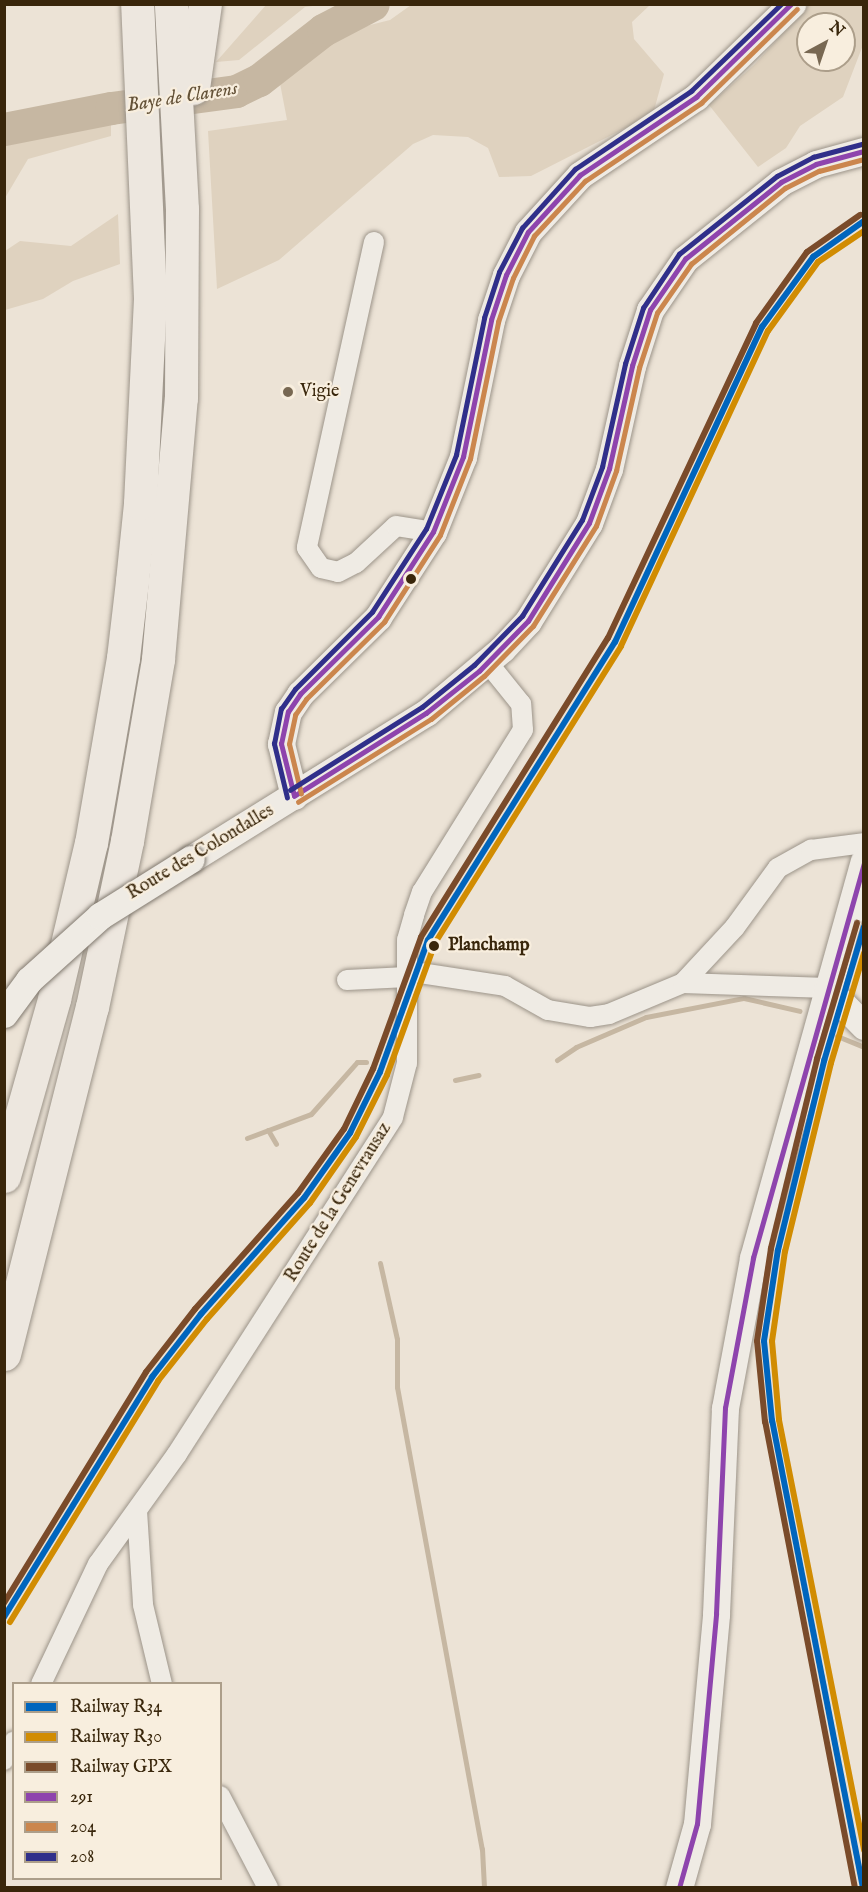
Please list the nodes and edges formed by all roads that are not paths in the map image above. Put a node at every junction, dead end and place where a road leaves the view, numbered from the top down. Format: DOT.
graph roads {
  1 [pos="114,4"];
  2 [pos="137,4"];
  3 [pos="171,4"];
  4 [pos="205,4"];
  5 [pos="792,4"];
  6 [pos="864,151"];
  7 [pos="148,201"];
  8 [pos="182,209"];
  9 [pos="374,242"];
  10 [pos="433,532"];
  11 [pos="488,663"];
  12 [pos="294,796"];
  13 [pos="864,843"];
  14 [pos="864,861"];
  15 [pos="407,974"];
  16 [pos="347,980"];
  17 [pos="683,983"];
  18 [pos="827,988"];
  19 [pos="4,1014"];
  20 [pos="864,1026"];
  21 [pos="4,1176"];
  22 [pos="4,1354"];
  23 [pos="137,1511"];
  24 [pos="41,1682"];
  25 [pos="162,1682"];
  26 [pos="12,1745"];
  27 [pos="4,1760"];
  28 [pos="222,1800"];
  29 [pos="268,1887"];
  30 [pos="679,1887"];
  1 -- 7 [label="highway"];
  2 -- 7 [label="highway"];
  3 -- 8 [label="highway"];
  4 -- 8 [label="highway"];
  5 -- 10 [label="street"];
  6 -- 11 [label="street, Route des Colondalles"];
  7 -- 21 [label="highway"];
  8 -- 22 [label="highway"];
  9 -- 10 [label="street"];
  10 -- 12 [label="street"];
  11 -- 12 [label="street, Route des Colondalles"];
  11 -- 15 [label="street, Route de la Genevrausaz"];
  12 -- 19 [label="street, Route des Colondalles, bridge"];
  13 -- 17 [label="street"];
  14 -- 18 [label="street"];
  15 -- 16 [label="street"];
  15 -- 17 [label="street"];
  15 -- 23 [label="street, Route de la Genevrausaz"];
  17 -- 18 [label="street"];
  18 -- 20 [label="street"];
  18 -- 30 [label="street"];
  23 -- 24 [label="street, Route de la Genevrausaz"];
  23 -- 25 [label="street"];
  26 -- 27 [label="street"];
  28 -- 29 [label="street"];
}
